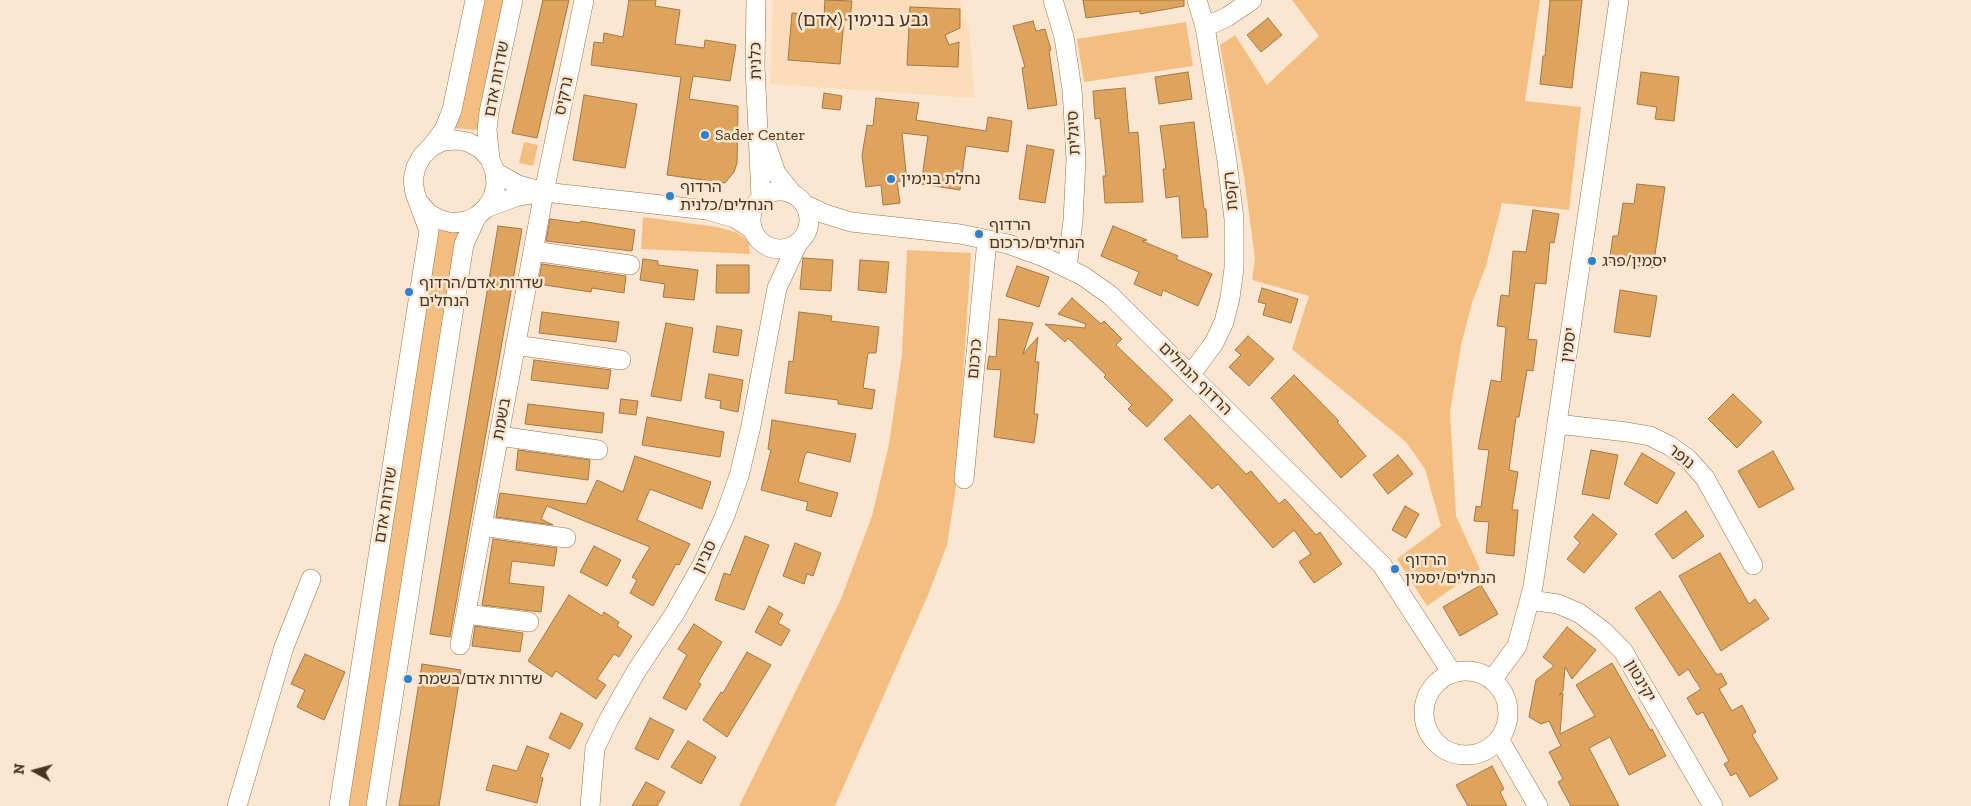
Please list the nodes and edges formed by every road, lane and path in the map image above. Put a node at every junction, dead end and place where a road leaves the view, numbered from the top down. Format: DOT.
graph roads {
  1 [pos="475,0"];
  2 [pos="513,0"];
  3 [pos="584,0"];
  4 [pos="756,0"];
  5 [pos="1053,0"];
  6 [pos="1197,0"];
  7 [pos="1252,0"];
  8 [pos="1619,0"];
  9 [pos="1205,27"];
  10 [pos="759,121"];
  11 [pos="431,147"];
  12 [pos="492,165"];
  13 [pos="544,192"];
  14 [pos="791,192"];
  15 [pos="758,202"];
  16 [pos="420,204"];
  17 [pos="806,205"];
  18 [pos="707,210"];
  19 [pos="482,212"];
  20 [pos="850,222"];
  21 [pos="752,229"];
  22 [pos="987,240"];
  23 [pos="801,241"];
  24 [pos="768,247"];
  25 [pos="533,251"];
  26 [pos="630,265"];
  27 [pos="1067,268"];
  28 [pos="777,288"];
  29 [pos="516,345"];
  30 [pos="621,360"];
  31 [pos="1191,374"];
  32 [pos="1557,424"];
  33 [pos="499,436"];
  34 [pos="598,450"];
  35 [pos="964,479"];
  36 [pos="482,526"];
  37 [pos="566,538"];
  38 [pos="1753,565"];
  39 [pos="312,579"];
  40 [pos="1530,600"];
  41 [pos="466,614"];
  42 [pos="529,622"];
  43 [pos="460,645"];
  44 [pos="1452,673"];
  45 [pos="1492,680"];
  46 [pos="1499,739"];
  47 [pos="237,806"];
  48 [pos="339,806"];
  49 [pos="376,806"];
  50 [pos="590,806"];
  51 [pos="1538,806"];
  52 [pos="1713,806"];
  1 -- 11 [label="street, שדרות אדם"];
  2 -- 12 [label="street, שדרות אדם"];
  3 -- 13 [label="street, נרקיס"];
  4 -- 10 [label="street, כלנית"];
  5 -- 27 [label="street, סיגלית"];
  6 -- 9 [label="street, רקפת"];
  7 -- 9 [label="street"];
  8 -- 32 [label="street, יסמין"];
  9 -- 31 [label="street, רקפת"];
  10 -- 14 [label="street, כלנית"];
  10 -- 15 [label="street, כלנית"];
  11 -- 12 [label="street"];
  11 -- 16 [label="street, שדרות אדם"];
  12 -- 13 [label="street"];
  12 -- 19 [label="street, שדרות אדם"];
  13 -- 18 [label="street"];
  13 -- 19 [label="street"];
  13 -- 25 [label="street, בשמת"];
  14 -- 15 [label="street"];
  14 -- 17 [label="street"];
  15 -- 18 [label="street"];
  15 -- 21 [label="street"];
  16 -- 19 [label="street"];
  16 -- 48 [label="street, שדרות אדם"];
  17 -- 20 [label="street, הרדוף הנחלים"];
  17 -- 23 [label="street"];
  18 -- 21 [label="street"];
  19 -- 49 [label="street, שדרות אדם"];
  20 -- 22 [label="street, הרדוף הנחלים"];
  20 -- 23 [label="street, הרדוף הנחלים"];
  21 -- 24 [label="street"];
  22 -- 27 [label="street, הרדוף הנחלים"];
  22 -- 35 [label="street, כרכום"];
  23 -- 24 [label="street"];
  23 -- 28 [label="street, סביון"];
  24 -- 28 [label="street, סביון"];
  25 -- 26 [label="street"];
  25 -- 29 [label="street, בשמת"];
  27 -- 31 [label="street, הרדוף הנחלים"];
  28 -- 50 [label="street, סביון"];
  29 -- 30 [label="street"];
  29 -- 33 [label="street, בשמת"];
  31 -- 44 [label="street, הרדוף הנחלים"];
  32 -- 38 [label="street, נופר"];
  32 -- 40 [label="street, יסמין"];
  33 -- 34 [label="street"];
  33 -- 36 [label="street, בשמת"];
  36 -- 37 [label="street"];
  36 -- 41 [label="street, בשמת"];
  39 -- 47 [label="street"];
  40 -- 45 [label="street, יסמין"];
  40 -- 52 [label="street, יקינטון"];
  41 -- 42 [label="street"];
  41 -- 43 [label="street, בשמת"];
  44 -- 45 [label="street"];
  44 -- 46 [label="street"];
  45 -- 46 [label="street"];
  46 -- 51 [label="street"];
}
